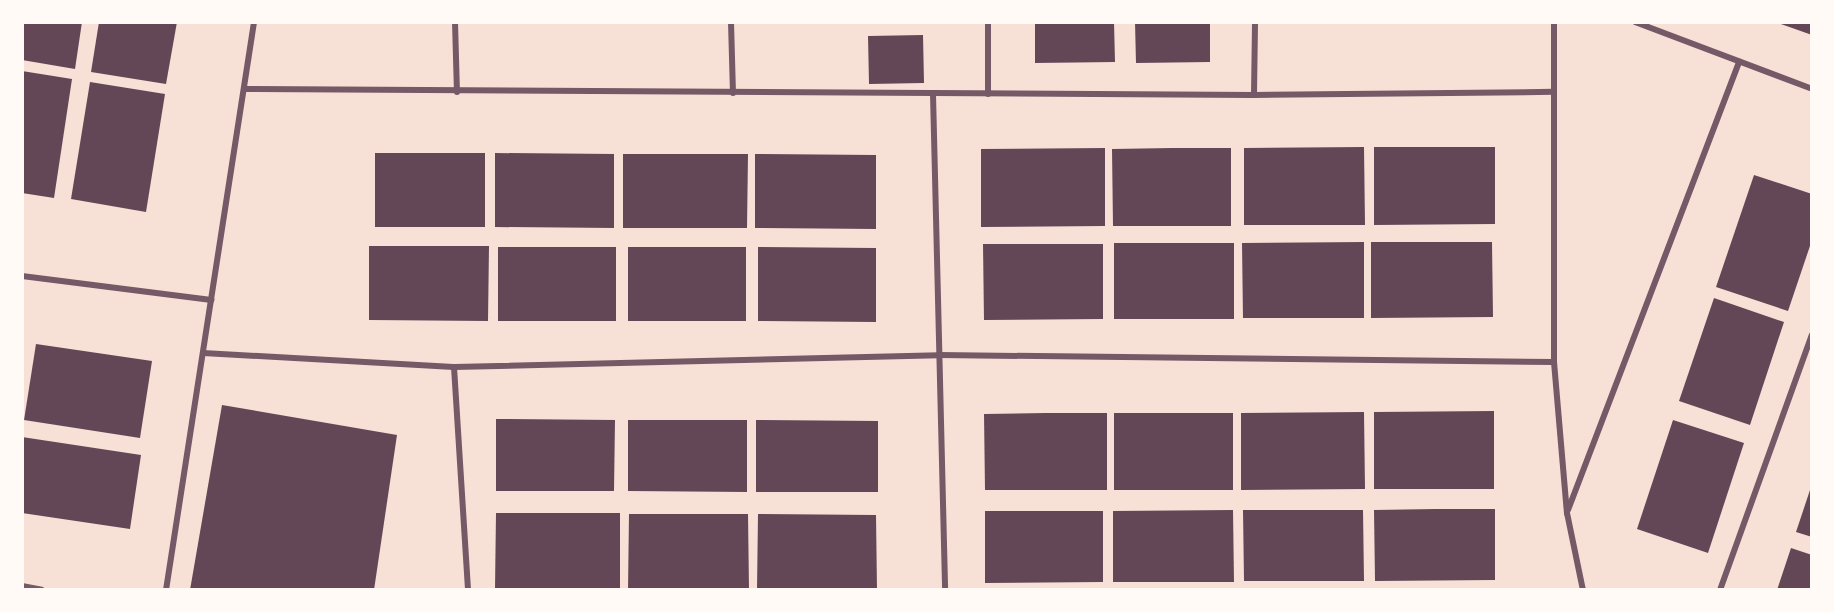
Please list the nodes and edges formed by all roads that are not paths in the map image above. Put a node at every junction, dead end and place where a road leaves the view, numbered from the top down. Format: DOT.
graph roads {
  1 [pos="254,22"];
  2 [pos="455,22"];
  3 [pos="731,22"];
  4 [pos="988,22"];
  5 [pos="1255,22"];
  6 [pos="1554,22"];
  7 [pos="1635,22"];
  8 [pos="1739,62"];
  9 [pos="244,89"];
  10 [pos="1812,89"];
  11 [pos="457,92"];
  12 [pos="1554,92"];
  13 [pos="733,93"];
  14 [pos="933,94"];
  15 [pos="988,94"];
  16 [pos="1254,95"];
  17 [pos="22,276"];
  18 [pos="211,300"];
  19 [pos="1812,336"];
  20 [pos="203,353"];
  21 [pos="939,355"];
  22 [pos="1554,362"];
  23 [pos="454,366"];
  24 [pos="1567,513"];
  25 [pos="22,586"];
  26 [pos="42,590"];
  27 [pos="166,590"];
  28 [pos="468,590"];
  29 [pos="945,590"];
  30 [pos="1583,590"];
  31 [pos="1720,590"];
  1 -- 9 [label="street"];
  2 -- 11 [label="street"];
  3 -- 13 [label="street"];
  4 -- 15 [label="street"];
  5 -- 16 [label="street"];
  6 -- 12 [label="street"];
  7 -- 8 [label="street"];
  8 -- 10 [label="street"];
  8 -- 24 [label="street"];
  9 -- 11 [label="street"];
  9 -- 18 [label="street"];
  11 -- 13 [label="street"];
  12 -- 16 [label="street"];
  12 -- 22 [label="street"];
  13 -- 14 [label="street"];
  14 -- 15 [label="street"];
  14 -- 21 [label="street"];
  15 -- 16 [label="street"];
  17 -- 18 [label="street"];
  18 -- 20 [label="street"];
  19 -- 31 [label="street"];
  20 -- 23 [label="street"];
  20 -- 27 [label="street"];
  21 -- 22 [label="street"];
  21 -- 23 [label="street"];
  21 -- 29 [label="street"];
  22 -- 24 [label="street"];
  23 -- 28 [label="street"];
  24 -- 30 [label="street"];
  25 -- 26 [label="street"];
}
